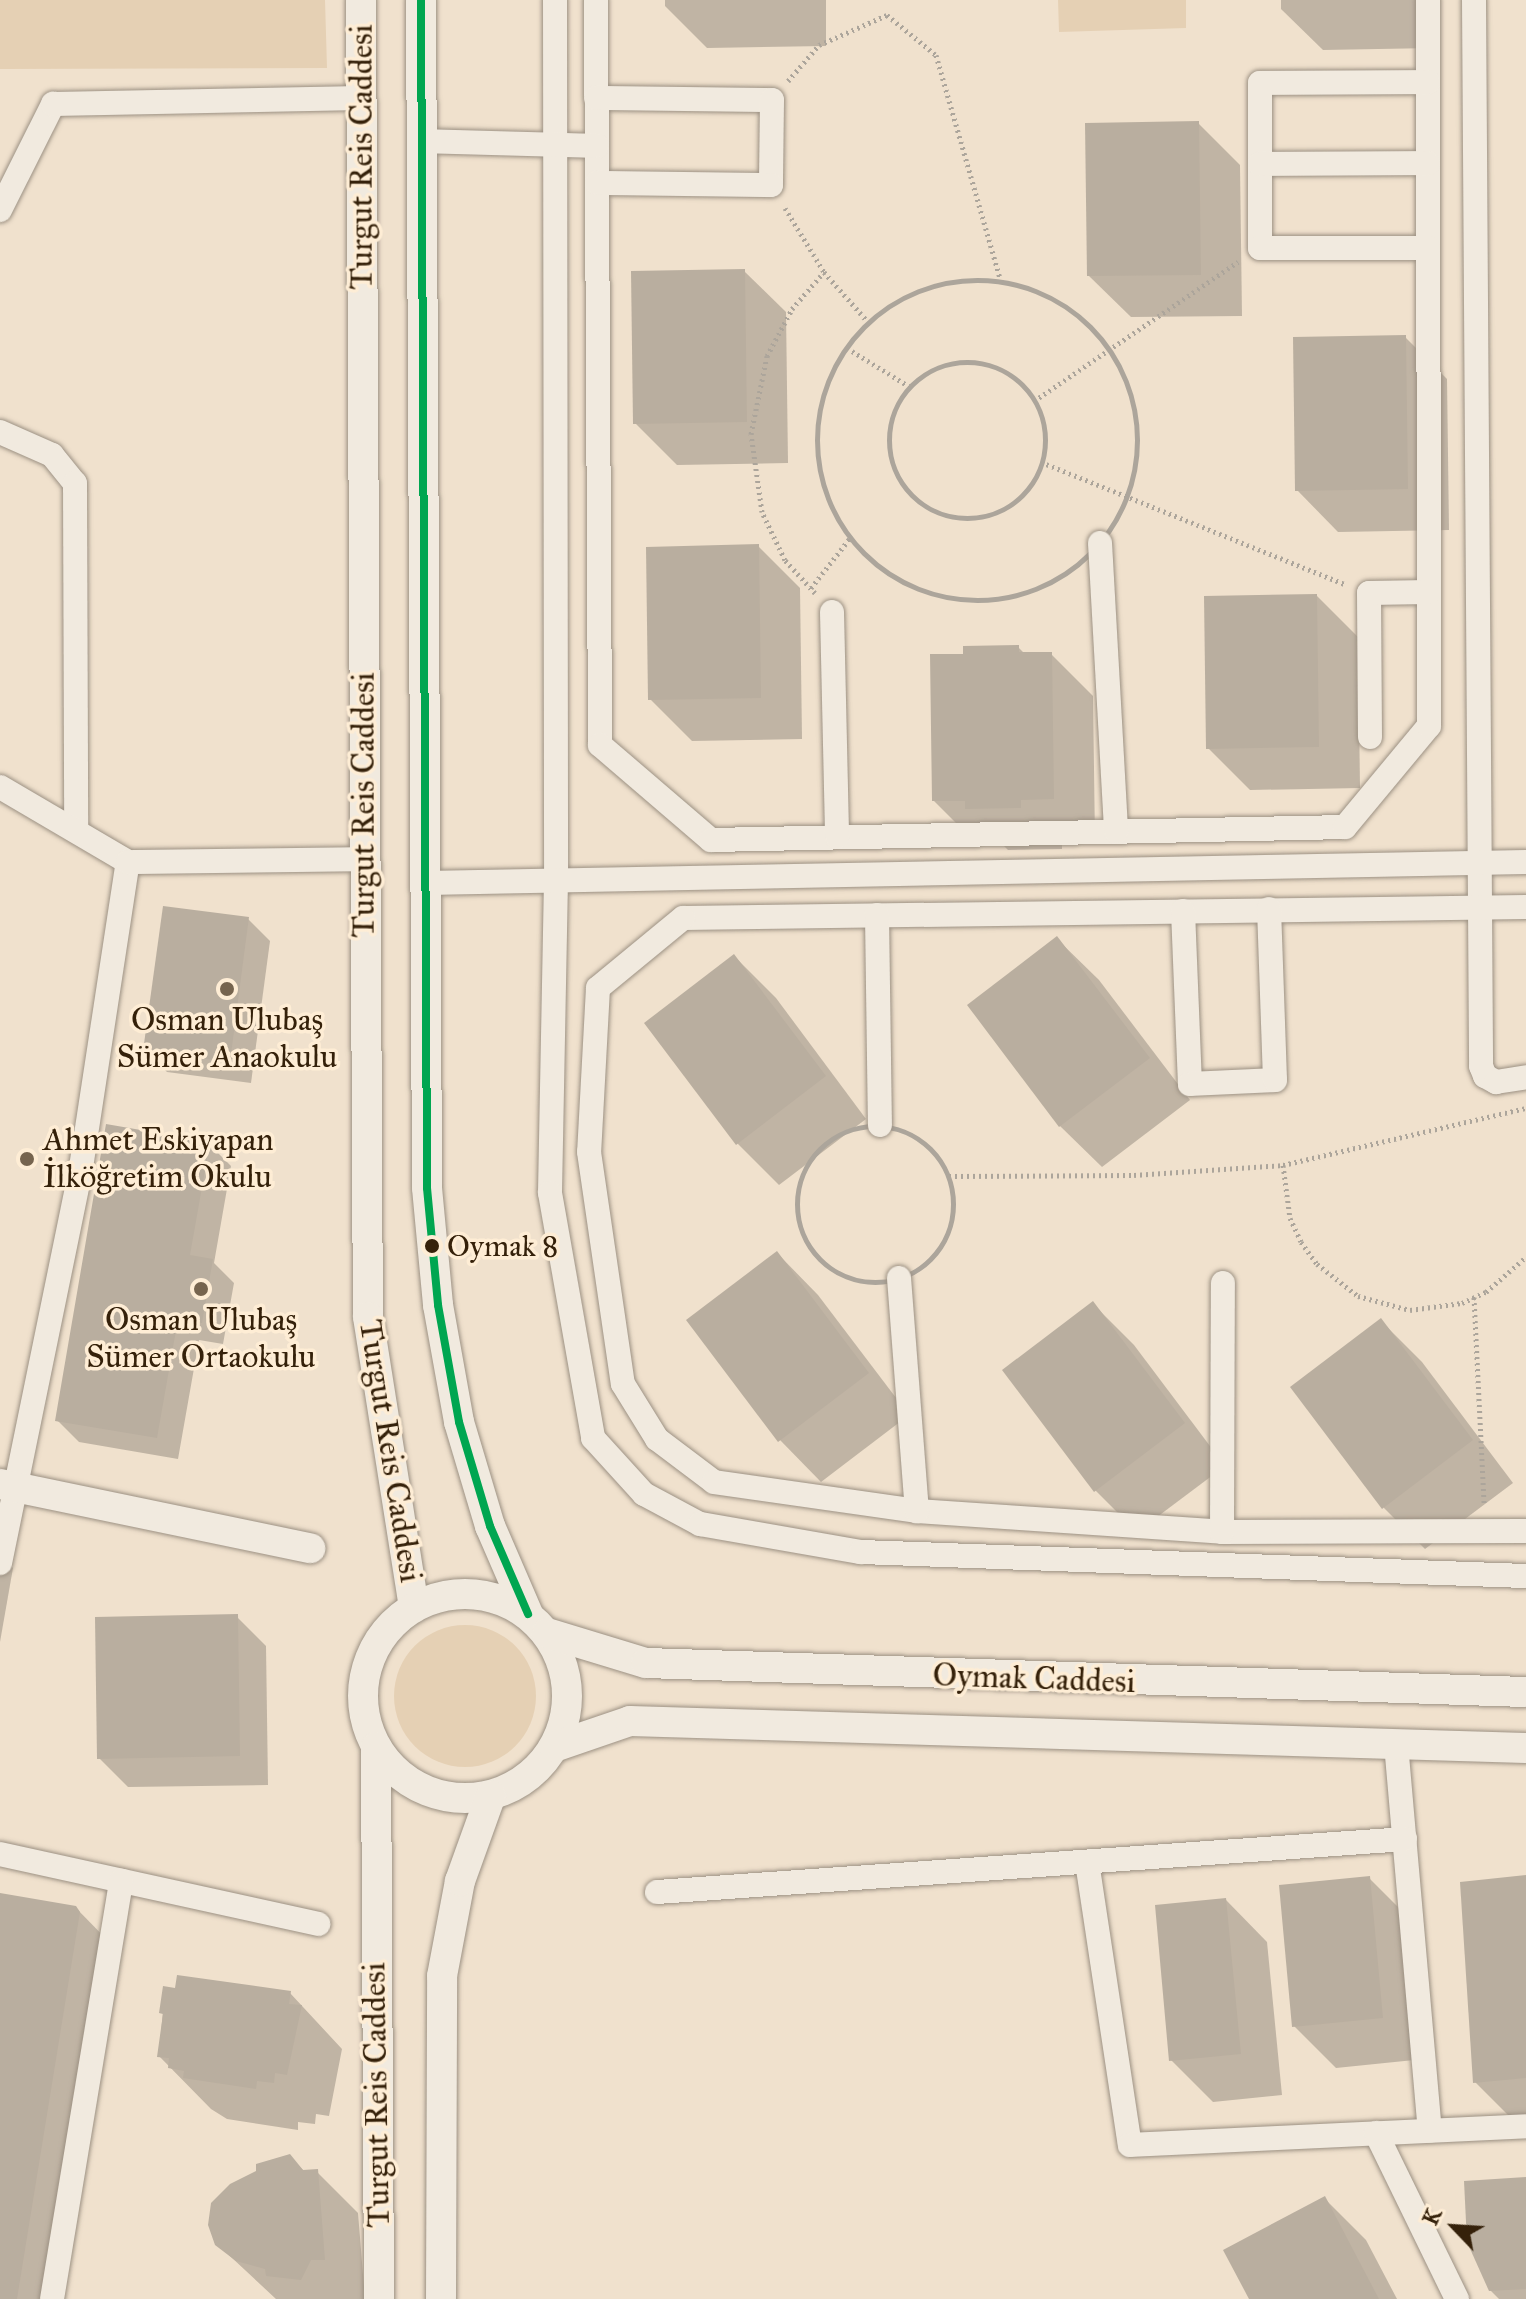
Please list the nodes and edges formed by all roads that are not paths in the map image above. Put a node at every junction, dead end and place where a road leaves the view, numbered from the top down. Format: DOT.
graph roads {
  1 [pos="361,0"];
  2 [pos="421,0"];
  3 [pos="555,0"];
  4 [pos="596,0"];
  5 [pos="1428,0"];
  6 [pos="1474,0"];
  7 [pos="1428,82"];
  8 [pos="362,98"];
  9 [pos="596,98"];
  10 [pos="422,141"];
  11 [pos="555,145"];
  12 [pos="597,146"];
  13 [pos="1428,163"];
  14 [pos="1260,164"];
  15 [pos="597,183"];
  16 [pos="0,210"];
  17 [pos="1428,248"];
  18 [pos="0,432"];
  19 [pos="1100,543"];
  20 [pos="1429,592"];
  21 [pos="832,612"];
  22 [pos="1370,737"];
  23 [pos="0,787"];
  24 [pos="76,831"];
  25 [pos="1116,832"];
  26 [pos="837,837"];
  27 [pos="364,859"];
  28 [pos="128,862"];
  29 [pos="1526,862"];
  30 [pos="1480,863"];
  31 [pos="556,880"];
  32 [pos="426,883"];
  33 [pos="1526,907"];
  34 [pos="1478,908"];
  35 [pos="1269,909"];
  36 [pos="1183,911"];
  37 [pos="877,915"];
  38 [pos="1526,1077"];
  39 [pos="880,1125"];
  40 [pos="899,1278"];
  41 [pos="1223,1283"];
  42 [pos="7,1485"];
  43 [pos="917,1511"];
  44 [pos="1526,1531"];
  45 [pos="1222,1532"];
  46 [pos="310,1548"];
  47 [pos="0,1563"];
  48 [pos="1526,1576"];
  49 [pos="414,1607"];
  50 [pos="537,1624"];
  51 [pos="1526,1692"];
  52 [pos="1396,1744"];
  53 [pos="376,1747"];
  54 [pos="554,1747"];
  55 [pos="1526,1748"];
  56 [pos="491,1795"];
  57 [pos="1405,1839"];
  58 [pos="0,1854"];
  59 [pos="1087,1862"];
  60 [pos="121,1881"];
  61 [pos="657,1892"];
  62 [pos="318,1924"];
  63 [pos="1526,2126"];
  64 [pos="1430,2131"];
  65 [pos="1376,2133"];
  66 [pos="52,2299"];
  67 [pos="379,2299"];
  68 [pos="441,2299"];
  69 [pos="1457,2299"];
  1 -- 8 [label="street, Turgut Reis Caddesi"];
  2 -- 10 [label="street, Turgut Reis Caddesi"];
  3 -- 11 [label="street"];
  4 -- 9 [label="street"];
  5 -- 7 [label="street"];
  6 -- 30 [label="street"];
  7 -- 13 [label="street"];
  7 -- 14 [label="street"];
  8 -- 16 [label="street"];
  8 -- 27 [label="street, Turgut Reis Caddesi"];
  9 -- 12 [label="street"];
  9 -- 15 [label="street"];
  10 -- 11 [label="street"];
  10 -- 32 [label="street, Turgut Reis Caddesi"];
  11 -- 12 [label="street"];
  11 -- 31 [label="street"];
  12 -- 15 [label="street"];
  13 -- 14 [label="street"];
  13 -- 17 [label="street"];
  14 -- 17 [label="street"];
  15 -- 26 [label="street"];
  17 -- 20 [label="street"];
  18 -- 24 [label="street"];
  19 -- 25 [label="street"];
  20 -- 22 [label="street"];
  20 -- 25 [label="street"];
  21 -- 26 [label="street"];
  23 -- 24 [label="street"];
  24 -- 28 [label="street"];
  25 -- 26 [label="street"];
  27 -- 28 [label="street"];
  27 -- 49 [label="street, Turgut Reis Caddesi"];
  28 -- 42 [label="street"];
  29 -- 30 [label="street"];
  30 -- 31 [label="street"];
  30 -- 34 [label="street"];
  31 -- 32 [label="street"];
  31 -- 48 [label="street"];
  32 -- 50 [label="street, Turgut Reis Caddesi"];
  33 -- 34 [label="street"];
  34 -- 35 [label="street"];
  34 -- 38 [label="street"];
  35 -- 36 [label="street"];
  35 -- 36 [label="street"];
  36 -- 37 [label="street"];
  37 -- 39 [label="street"];
  37 -- 43 [label="street"];
  40 -- 43 [label="street"];
  41 -- 45 [label="street"];
  42 -- 46 [label="street"];
  42 -- 47 [label="street"];
  43 -- 45 [label="street"];
  44 -- 45 [label="street"];
  49 -- 50 [label="street"];
  49 -- 53 [label="street"];
  50 -- 51 [label="street, Oymak Caddesi"];
  50 -- 54 [label="street"];
  52 -- 54 [label="street, Oymak Caddesi"];
  52 -- 55 [label="street, Oymak Caddesi"];
  52 -- 57 [label="street"];
  53 -- 56 [label="street"];
  53 -- 67 [label="street, Turgut Reis Caddesi"];
  54 -- 56 [label="street"];
  56 -- 68 [label="street, Turgut Reis Caddesi"];
  57 -- 59 [label="street"];
  57 -- 64 [label="street"];
  58 -- 60 [label="street"];
  59 -- 61 [label="street"];
  59 -- 65 [label="street"];
  60 -- 62 [label="street"];
  60 -- 66 [label="street"];
  63 -- 64 [label="street"];
  64 -- 65 [label="street"];
  65 -- 69 [label="street"];
}
